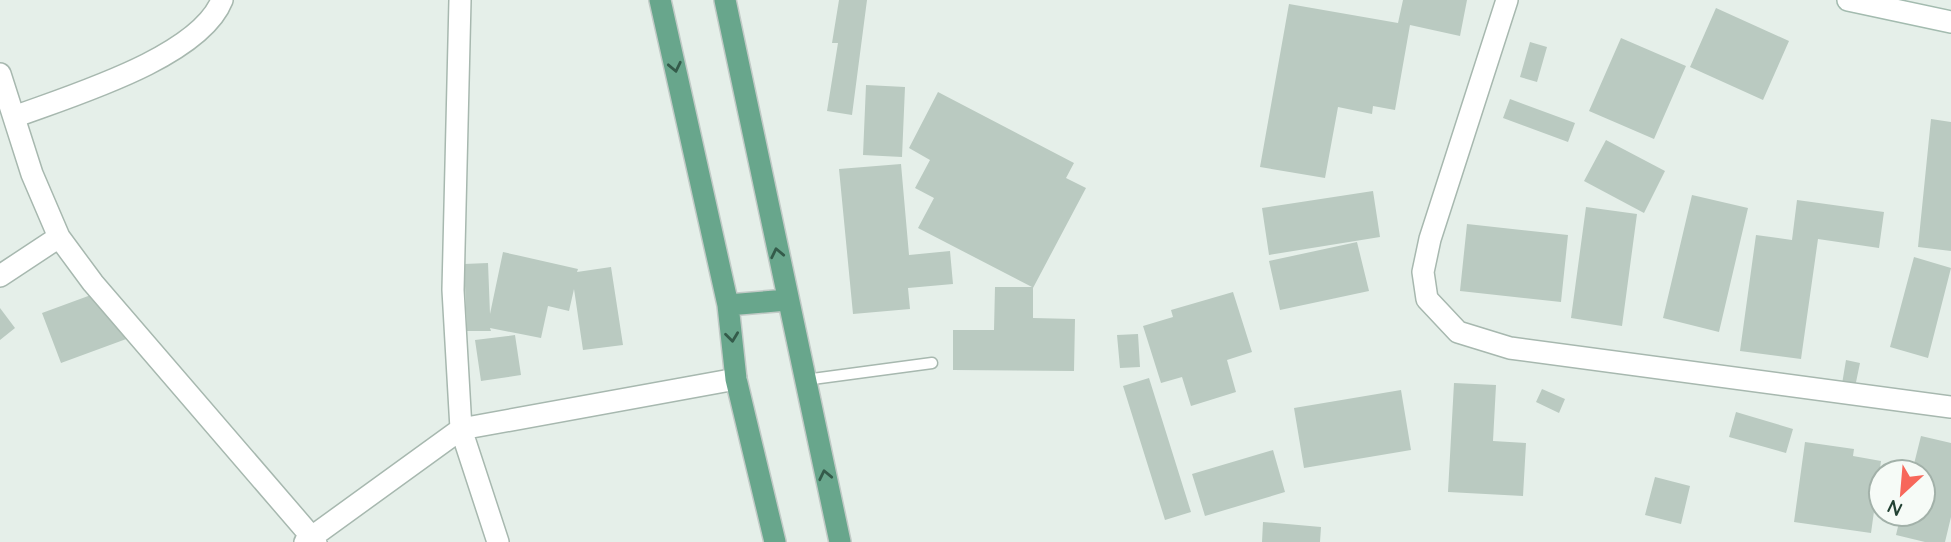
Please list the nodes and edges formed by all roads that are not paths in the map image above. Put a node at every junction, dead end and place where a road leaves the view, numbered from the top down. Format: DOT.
graph roads {
  1 [pos="222,0"];
  2 [pos="460,0"];
  3 [pos="660,0"];
  4 [pos="725,0"];
  5 [pos="1507,0"];
  6 [pos="1848,0"];
  7 [pos="1951,22"];
  8 [pos="0,74"];
  9 [pos="14,117"];
  10 [pos="59,237"];
  11 [pos="0,276"];
  12 [pos="787,300"];
  13 [pos="728,305"];
  14 [pos="932,363"];
  15 [pos="736,379"];
  16 [pos="804,380"];
  17 [pos="1951,407"];
  18 [pos="461,429"];
  19 [pos="311,540"];
  20 [pos="498,542"];
  21 [pos="775,542"];
  22 [pos="840,542"];
  1 -- 9 [label="street"];
  2 -- 18 [label="street"];
  3 -- 13 [label="main road, one-way"];
  12 -- 4 [label="main road, one-way"];
  5 -- 17 [label="street"];
  6 -- 7 [label="street"];
  8 -- 9 [label="street"];
  9 -- 10 [label="street"];
  10 -- 11 [label="street"];
  10 -- 19 [label="street"];
  12 -- 13 [label="main road"];
  12 -- 16 [label="main road"];
  13 -- 15 [label="main road, one-way"];
  14 -- 16 [label="lane"];
  15 -- 18 [label="street"];
  15 -- 21 [label="main road"];
  22 -- 16 [label="main road, one-way"];
  18 -- 19 [label="street"];
  18 -- 20 [label="street"];
}
